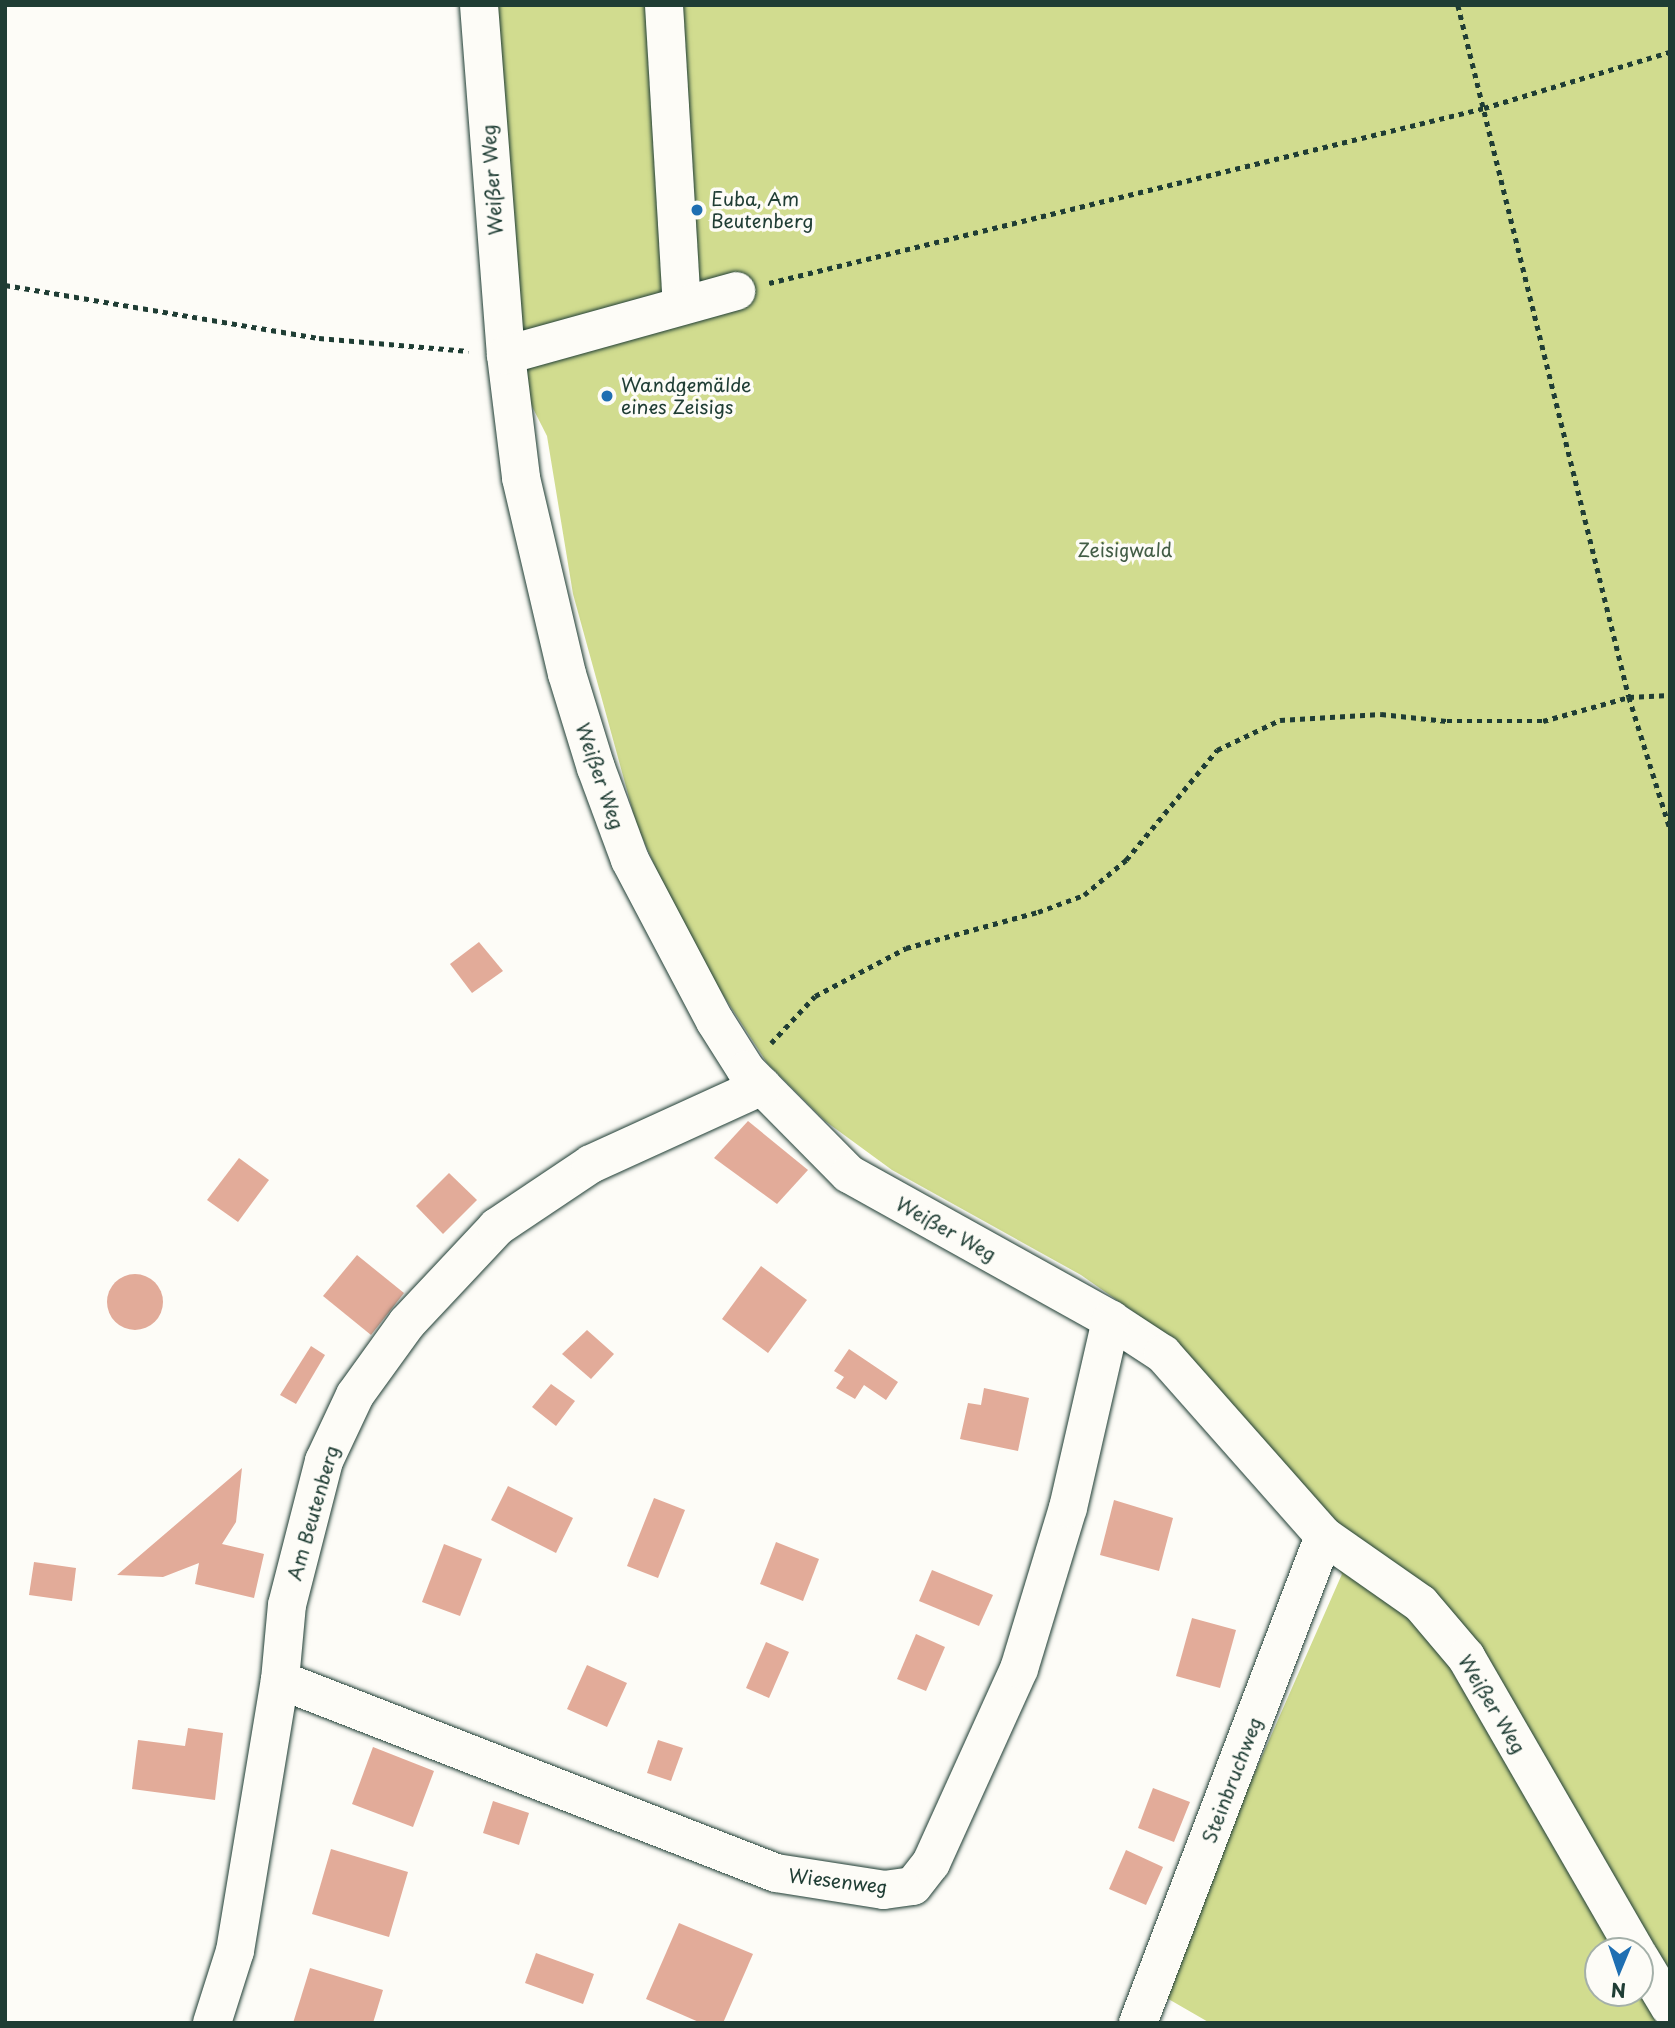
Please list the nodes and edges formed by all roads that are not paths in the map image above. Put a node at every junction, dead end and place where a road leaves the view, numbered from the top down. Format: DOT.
graph roads {
  1 [pos="479,5"];
  2 [pos="664,5"];
  3 [pos="736,291"];
  4 [pos="682,305"];
  5 [pos="506,355"];
  6 [pos="754,1078"];
  7 [pos="1111,1320"];
  8 [pos="1324,1536"];
  9 [pos="280,1680"];
  10 [pos="1628,1937"];
  11 [pos="1654,1981"];
  12 [pos="1670,2008"];
  13 [pos="212,2023"];
  14 [pos="1139,2023"];
  1 -- 5 [label="street, Weißer Weg"];
  2 -- 4 [label="street"];
  3 -- 4 [label="street"];
  4 -- 5 [label="street"];
  5 -- 6 [label="street, Weißer Weg"];
  6 -- 7 [label="street, Weißer Weg"];
  6 -- 9 [label="street, Am Beutenberg"];
  7 -- 8 [label="street, Weißer Weg"];
  7 -- 9 [label="street, Wiesenweg"];
  8 -- 10 [label="street, Weißer Weg"];
  8 -- 14 [label="street, Steinbruchweg"];
  9 -- 13 [label="street, Am Beutenberg"];
  11 -- 12 [label="street"];
}
